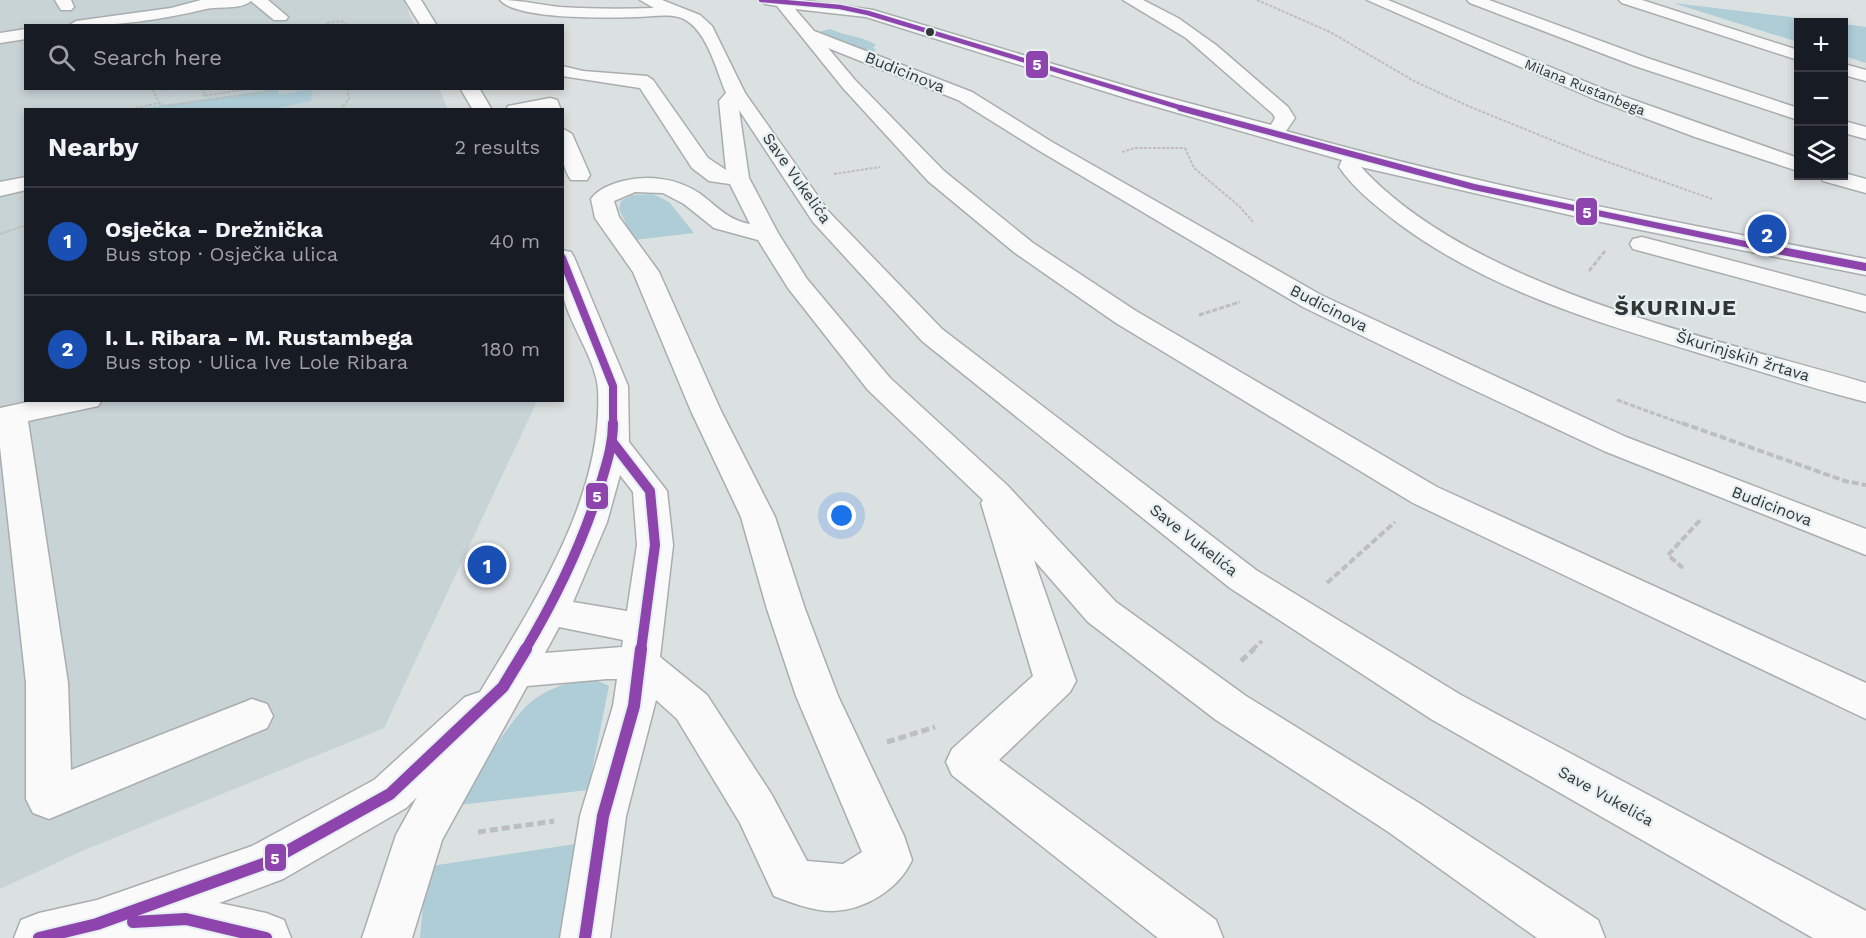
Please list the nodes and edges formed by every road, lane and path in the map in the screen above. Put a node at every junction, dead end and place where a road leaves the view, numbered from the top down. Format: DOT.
graph roads {
  1 [pos="158,0"];
  2 [pos="244,0"];
  3 [pos="258,0"];
  4 [pos="413,0"];
  5 [pos="508,0"];
  6 [pos="761,0"];
  7 [pos="1131,0"];
  8 [pos="1257,0"];
  9 [pos="1375,0"];
  10 [pos="1475,0"];
  11 [pos="1628,0"];
  12 [pos="781,1"];
  13 [pos="210,2"];
  14 [pos="662,5"];
  15 [pos="280,17"];
  16 [pos="102,21"];
  17 [pos="86,24"];
  18 [pos="326,24"];
  19 [pos="344,24"];
  20 [pos="428,24"];
  21 [pos="24,34"];
  22 [pos="811,35"];
  23 [pos="0,38"];
  24 [pos="1794,54"];
  25 [pos="1848,70"];
  26 [pos="564,71"];
  27 [pos="1866,76"];
  28 [pos="153,90"];
  29 [pos="203,90"];
  30 [pos="240,90"];
  31 [pos="270,90"];
  32 [pos="347,90"];
  33 [pos="470,90"];
  34 [pos="736,94"];
  35 [pos="159,103"];
  36 [pos="136,108"];
  37 [pos="342,108"];
  38 [pos="482,108"];
  39 [pos="529,108"];
  40 [pos="551,108"];
  41 [pos="1794,113"];
  42 [pos="1848,128"];
  43 [pos="1866,133"];
  44 [pos="1269,134"];
  45 [pos="564,140"];
  46 [pos="1194,146"];
  47 [pos="1185,148"];
  48 [pos="1120,153"];
  49 [pos="1354,157"];
  50 [pos="1794,164"];
  51 [pos="882,166"];
  52 [pos="579,175"];
  53 [pos="824,176"];
  54 [pos="738,178"];
  55 [pos="1845,180"];
  56 [pos="24,183"];
  57 [pos="1866,186"];
  58 [pos="0,189"];
  59 [pos="1717,201"];
  60 [pos="1596,214"];
  61 [pos="24,226"];
  62 [pos="1258,228"];
  63 [pos="766,233"];
  64 [pos="0,234"];
  65 [pos="564,262"];
  66 [pos="1866,267"];
  67 [pos="1247,300"];
  68 [pos="1866,304"];
  69 [pos="1193,317"];
  70 [pos="1866,393"];
  71 [pos="1612,399"];
  72 [pos="77,402"];
  73 [pos="6,417"];
  74 [pos="613,443"];
  75 [pos="1866,485"];
  76 [pos="1730,490"];
  77 [pos="995,493"];
  78 [pos="1425,495"];
  79 [pos="1866,543"];
  80 [pos="1318,591"];
  81 [pos="1660,605"];
  82 [pos="549,611"];
  83 [pos="1271,633"];
  84 [pos="642,646"];
  85 [pos="1236,665"];
  86 [pos="508,679"];
  87 [pos="1866,702"];
  88 [pos="252,716"];
  89 [pos="940,726"];
  90 [pos="875,747"];
  91 [pos="567,819"];
  92 [pos="474,833"];
  93 [pos="97,924"];
  94 [pos="1866,936"];
  95 [pos="39,938"];
  96 [pos="266,938"];
  97 [pos="387,938"];
  98 [pos="585,938"];
  99 [pos="1198,938"];
  100 [pos="1580,938"];
  1 -- 16 [label="street"];
  2 -- 13 [label="street"];
  3 -- 15 [label="street"];
  4 -- 20 [label="street"];
  5 -- 14 [label="street"];
  6 -- 12 [label="street"];
  7 -- 44 [label="street"];
  8 -- 59 [label="path"];
  9 -- 50 [label="street, Milana Rustanbega"];
  10 -- 41 [label="street"];
  11 -- 24 [label="street"];
  12 -- 22 [label="street"];
  12 -- 44 [label="street"];
  13 -- 16 [label="street"];
  14 -- 34 [label="street, Save Vukelića"];
  16 -- 17 [label="street"];
  18 -- 19 [label="path"];
  21 -- 23 [label="street"];
  22 -- 76 [label="street, Budicinova"];
  22 -- 78 [label="street"];
  25 -- 27 [label="street"];
  26 -- 54 [label="street"];
  28 -- 35 [label="path"];
  29 -- 30 [label="path"];
  31 -- 35 [label="path"];
  32 -- 37 [label="path"];
  33 -- 38 [label="street"];
  34 -- 54 [label="street"];
  34 -- 94 [label="street, Save Vukelića"];
  35 -- 36 [label="path"];
  39 -- 40 [label="street"];
  42 -- 43 [label="street"];
  44 -- 49 [label="street"];
  45 -- 52 [label="street"];
  46 -- 47 [label="path"];
  47 -- 48 [label="path"];
  47 -- 62 [label="path"];
  49 -- 60 [label="street"];
  49 -- 70 [label="street, Škurinjskih žrtava"];
  51 -- 53 [label="path"];
  54 -- 63 [label="street"];
  55 -- 57 [label="street"];
  56 -- 58 [label="street"];
  60 -- 66 [label="street"];
  60 -- 68 [label="street"];
  61 -- 64 [label="path"];
  63 -- 77 [label="street"];
  63 -- 84 [label="street"];
  65 -- 74 [label="street"];
  67 -- 69 [label="path"];
  71 -- 75 [label="path"];
  72 -- 73 [label="street"];
  73 -- 88 [label="street"];
  74 -- 82 [label="street"];
  74 -- 84 [label="street"];
  76 -- 79 [label="street, Budicinova"];
  76 -- 81 [label="path"];
  77 -- 99 [label="street"];
  77 -- 100 [label="street"];
  78 -- 80 [label="path"];
  78 -- 81 [label="street"];
  81 -- 87 [label="street"];
  82 -- 84 [label="street"];
  82 -- 86 [label="street"];
  83 -- 85 [label="path"];
  84 -- 86 [label="street"];
  84 -- 98 [label="street"];
  86 -- 93 [label="street"];
  86 -- 97 [label="street"];
  89 -- 90 [label="path"];
  91 -- 92 [label="path"];
  93 -- 95 [label="street"];
  93 -- 96 [label="street"];
}
